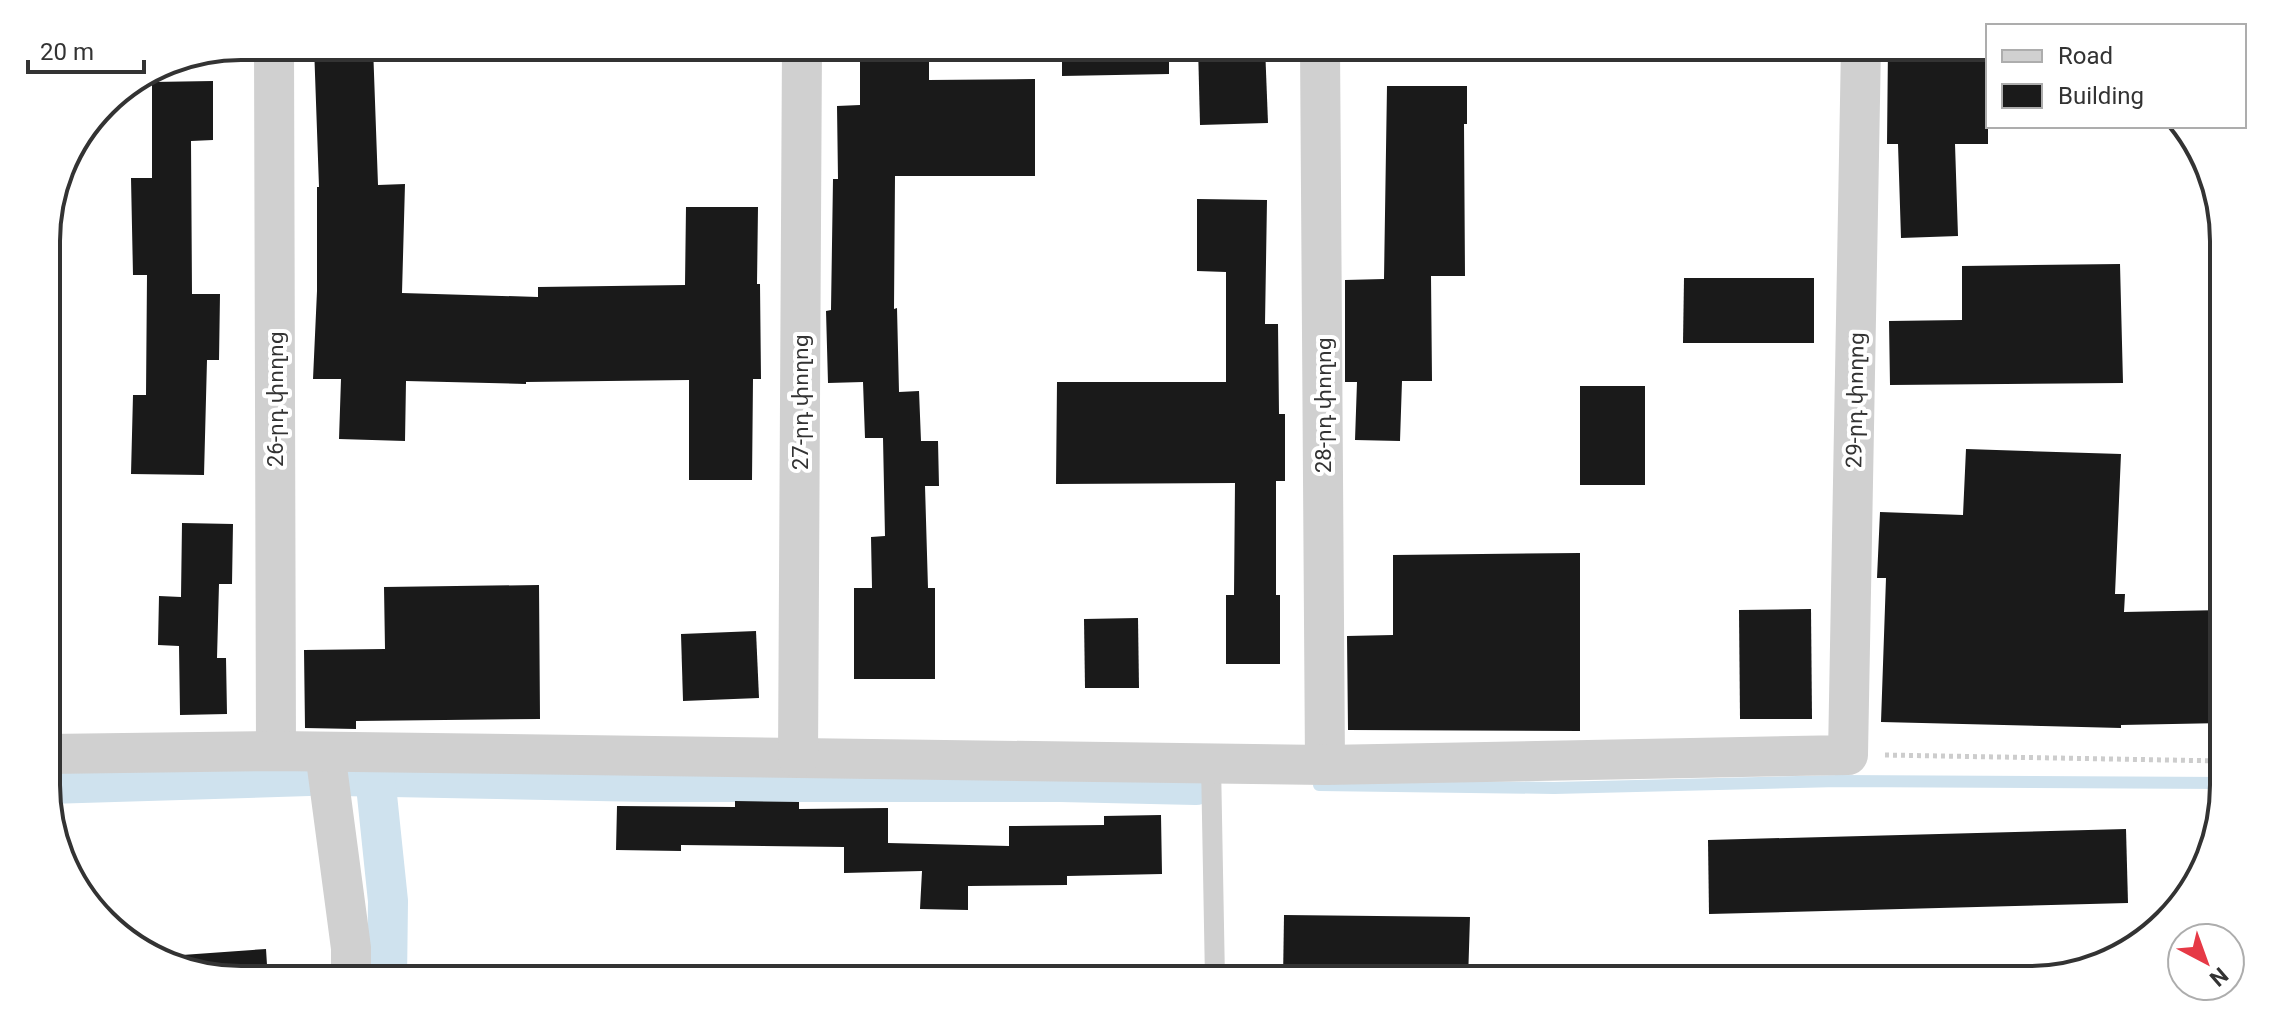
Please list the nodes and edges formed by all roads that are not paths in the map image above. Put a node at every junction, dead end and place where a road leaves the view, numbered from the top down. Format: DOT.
graph roads {
  1 [pos="274,60"];
  2 [pos="802,60"];
  3 [pos="1320,60"];
  4 [pos="1861,60"];
  5 [pos="276,751"];
  6 [pos="325,752"];
  7 [pos="60,754"];
  8 [pos="798,758"];
  9 [pos="1211,763"];
  10 [pos="1325,765"];
  11 [pos="351,966"];
  12 [pos="1215,966"];
  1 -- 5 [label="street, 26-րդ փողոց"];
  2 -- 8 [label="street, 27-րդ փողոց"];
  3 -- 10 [label="street, 28-րդ փողոց"];
  4 -- 10 [label="street, 29-րդ փողոց"];
  5 -- 6 [label="street"];
  5 -- 7 [label="street"];
  6 -- 8 [label="street"];
  6 -- 11 [label="street"];
  8 -- 9 [label="street"];
  9 -- 10 [label="street"];
  9 -- 12 [label="lane"];
}
